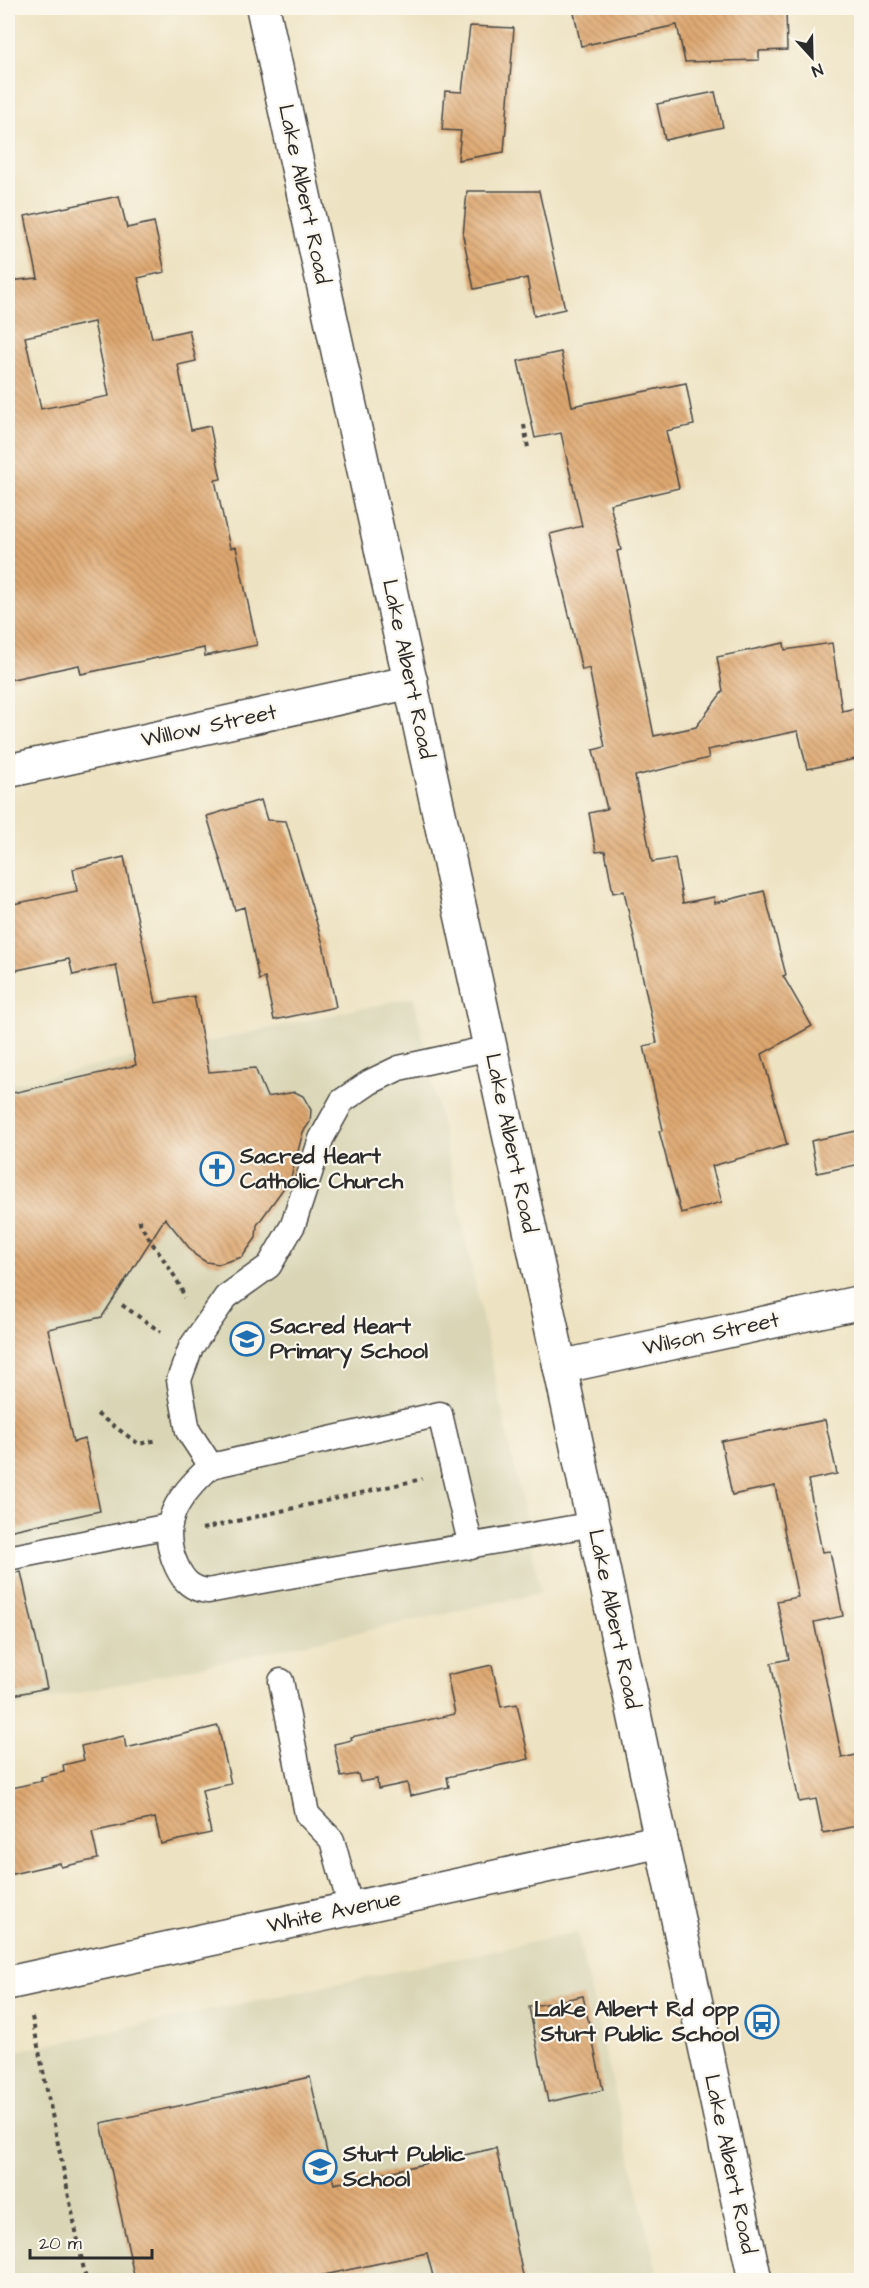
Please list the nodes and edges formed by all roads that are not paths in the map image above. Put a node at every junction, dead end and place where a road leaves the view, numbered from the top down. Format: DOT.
graph roads {
  1 [pos="263,8"];
  2 [pos="411,682"];
  3 [pos="8,771"];
  4 [pos="490,1048"];
  5 [pos="861,1302"];
  6 [pos="560,1367"];
  7 [pos="211,1466"];
  8 [pos="593,1524"];
  9 [pos="169,1526"];
  10 [pos="471,1547"];
  11 [pos="8,1558"];
  12 [pos="281,1681"];
  13 [pos="661,1842"];
  14 [pos="351,1909"];
  15 [pos="16,1982"];
  16 [pos="754,2280"];
  1 -- 2 [label="main road, Lake Albert Road"];
  2 -- 3 [label="main road, Willow Street"];
  2 -- 4 [label="main road, Lake Albert Road"];
  4 -- 6 [label="main road, Lake Albert Road"];
  4 -- 7 [label="lane"];
  5 -- 6 [label="main road, Wilson Street"];
  6 -- 8 [label="main road, Lake Albert Road"];
  7 -- 9 [label="lane"];
  7 -- 10 [label="lane"];
  8 -- 10 [label="lane"];
  8 -- 13 [label="main road, Lake Albert Road"];
  9 -- 10 [label="lane"];
  9 -- 11 [label="lane"];
  12 -- 14 [label="lane"];
  13 -- 14 [label="main road, White Avenue"];
  13 -- 16 [label="main road, Lake Albert Road"];
  14 -- 15 [label="main road, White Avenue"];
}
